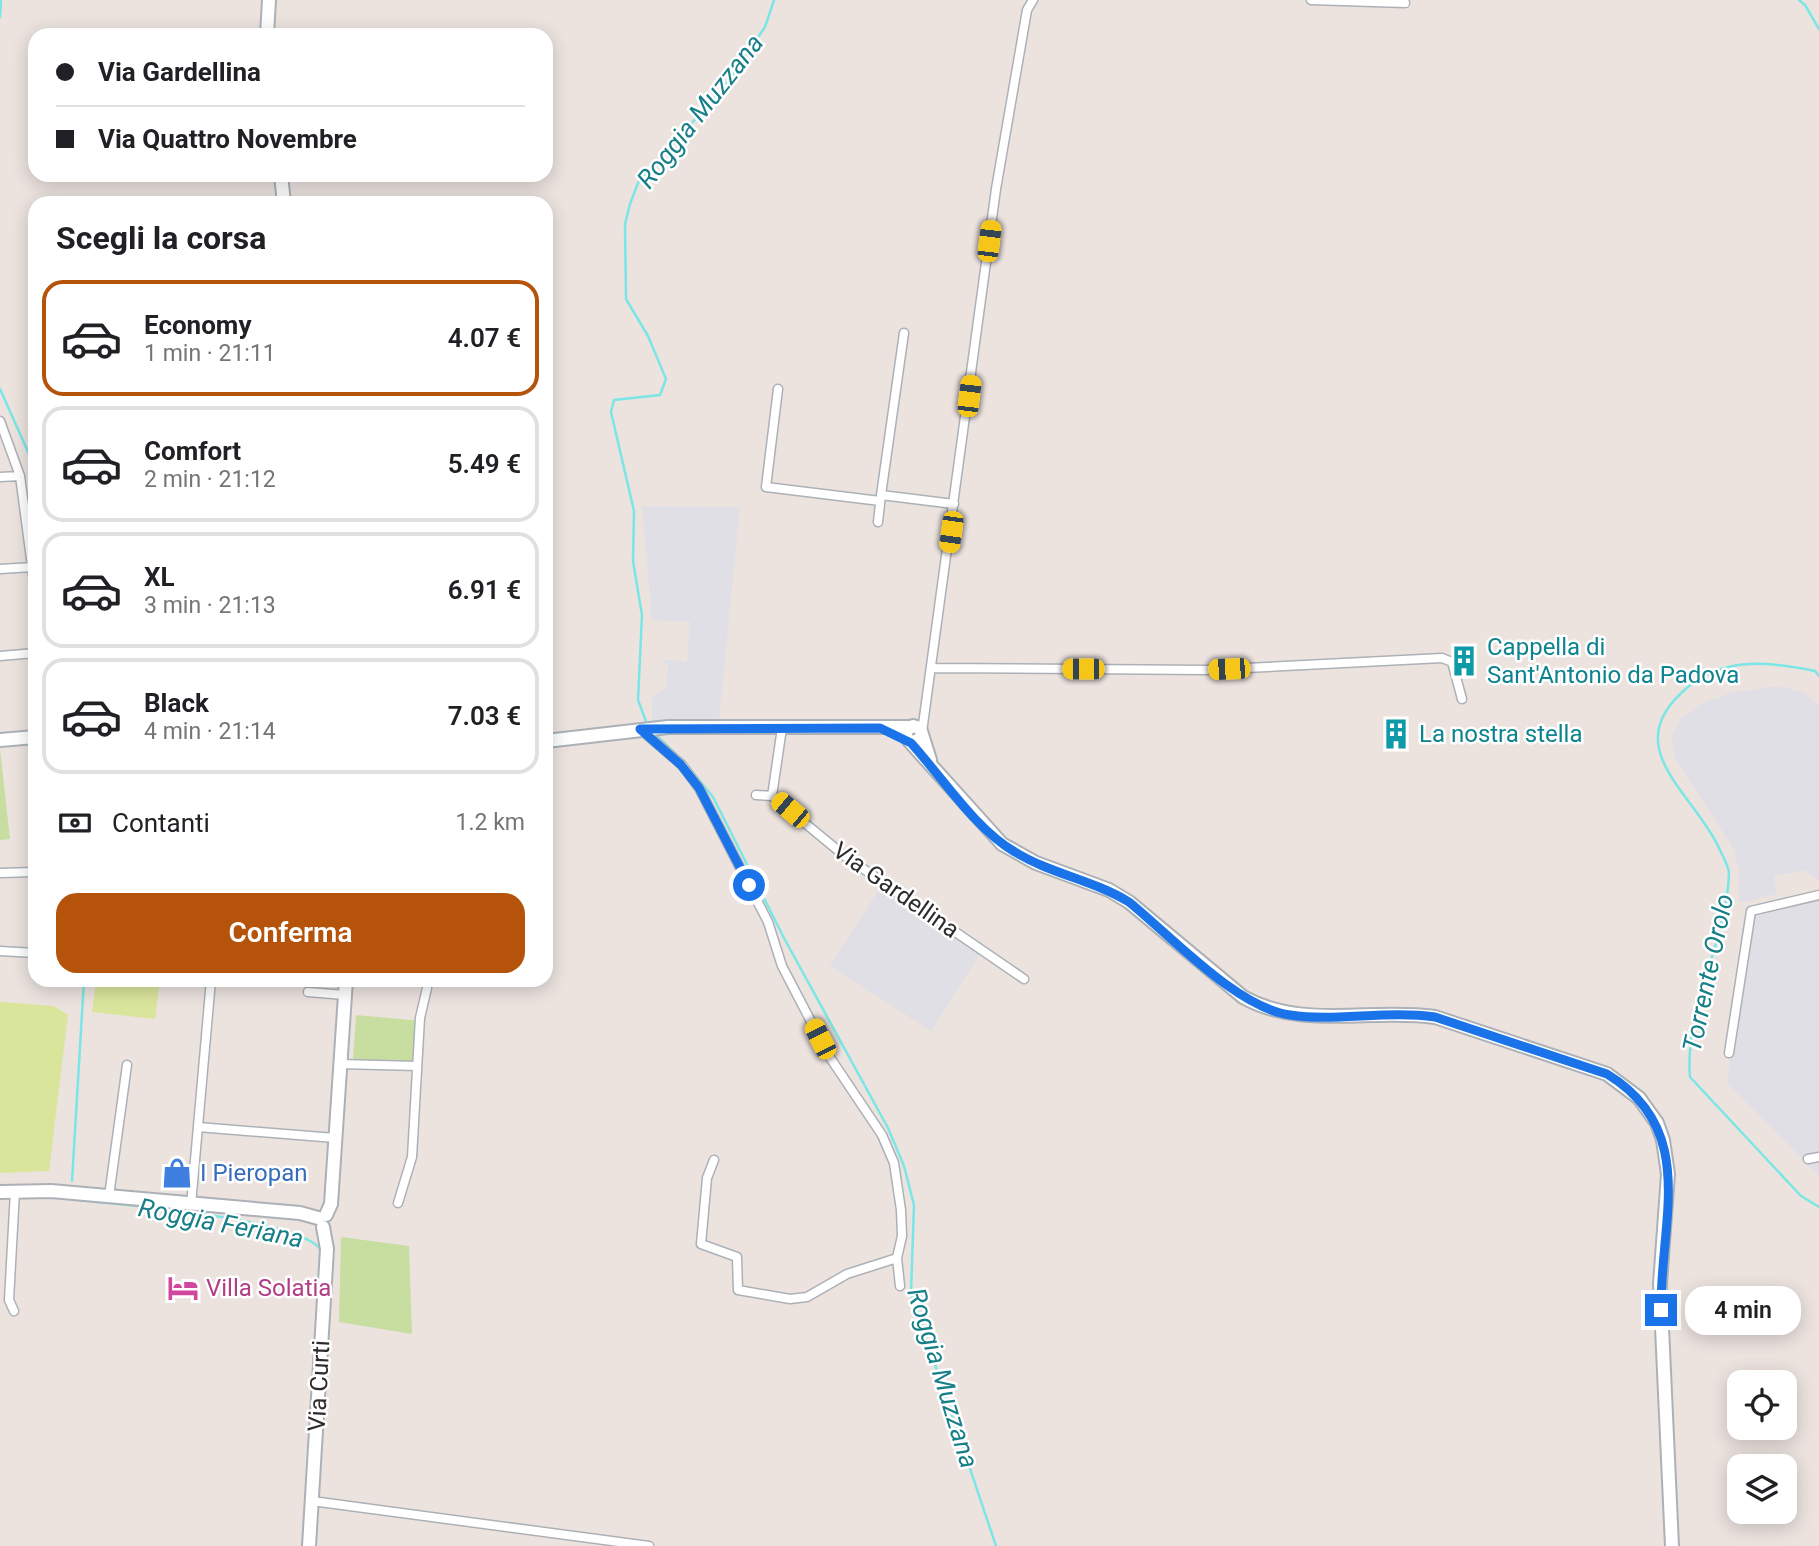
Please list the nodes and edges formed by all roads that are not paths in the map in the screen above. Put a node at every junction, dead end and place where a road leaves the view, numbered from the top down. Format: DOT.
graph roads {
  1 [pos="269,0"];
  2 [pos="1033,0"];
  3 [pos="1311,0"];
  4 [pos="1405,3"];
  5 [pos="267,28"];
  6 [pos="904,333"];
  7 [pos="778,389"];
  8 [pos="0,421"];
  9 [pos="20,476"];
  10 [pos="0,477"];
  11 [pos="881,498"];
  12 [pos="954,505"];
  13 [pos="878,522"];
  14 [pos="28,532"];
  15 [pos="28,567"];
  16 [pos="0,569"];
  17 [pos="28,654"];
  18 [pos="0,656"];
  19 [pos="933,668"];
  20 [pos="1462,699"];
  21 [pos="782,728"];
  22 [pos="645,729"];
  23 [pos="915,734"];
  24 [pos="28,738"];
  25 [pos="0,740"];
  26 [pos="553,740"];
  27 [pos="756,795"];
  28 [pos="772,796"];
  29 [pos="28,872"];
  30 [pos="0,873"];
  31 [pos="1819,895"];
  32 [pos="0,951"];
  33 [pos="28,953"];
  34 [pos="1024,979"];
  35 [pos="210,987"];
  36 [pos="346,987"];
  37 [pos="426,988"];
  38 [pos="308,992"];
  39 [pos="345,995"];
  40 [pos="1729,1053"];
  41 [pos="339,1064"];
  42 [pos="127,1065"];
  43 [pos="417,1066"];
  44 [pos="198,1127"];
  45 [pos="335,1138"];
  46 [pos="1819,1157"];
  47 [pos="714,1160"];
  48 [pos="1808,1160"];
  49 [pos="15,1191"];
  50 [pos="0,1192"];
  51 [pos="109,1196"];
  52 [pos="398,1203"];
  53 [pos="191,1205"];
  54 [pos="322,1220"];
  55 [pos="897,1258"];
  56 [pos="900,1286"];
  57 [pos="15,1311"];
  58 [pos="312,1501"];
  59 [pos="309,1546"];
  60 [pos="649,1546"];
  61 [pos="1672,1546"];
  1 -- 5 [label="street"];
  2 -- 12 [label="street"];
  3 -- 4 [label="street"];
  6 -- 11 [label="street"];
  7 -- 11 [label="street"];
  8 -- 9 [label="street"];
  9 -- 10 [label="street"];
  9 -- 14 [label="street"];
  11 -- 12 [label="street"];
  11 -- 13 [label="street"];
  12 -- 19 [label="street"];
  15 -- 16 [label="street"];
  17 -- 18 [label="street"];
  19 -- 20 [label="street"];
  19 -- 23 [label="street"];
  21 -- 22 [label="street"];
  21 -- 23 [label="street"];
  21 -- 28 [label="street"];
  22 -- 26 [label="street"];
  22 -- 55 [label="street"];
  23 -- 61 [label="street"];
  24 -- 25 [label="street"];
  27 -- 28 [label="street"];
  28 -- 34 [label="street, Via Gardellina"];
  29 -- 30 [label="street"];
  31 -- 40 [label="street"];
  32 -- 33 [label="street"];
  35 -- 44 [label="street"];
  36 -- 39 [label="street, Via Curti"];
  37 -- 43 [label="street"];
  38 -- 39 [label="street"];
  39 -- 41 [label="street, Via Curti"];
  41 -- 43 [label="street"];
  41 -- 45 [label="street, Via Curti"];
  42 -- 51 [label="street"];
  43 -- 52 [label="street"];
  44 -- 45 [label="street"];
  44 -- 53 [label="street"];
  45 -- 54 [label="street, Via Curti"];
  46 -- 48 [label="street"];
  47 -- 55 [label="street"];
  49 -- 50 [label="street"];
  49 -- 51 [label="street"];
  49 -- 57 [label="street"];
  51 -- 53 [label="street"];
  53 -- 54 [label="street"];
  54 -- 58 [label="street, Via Curti"];
  55 -- 56 [label="street"];
  58 -- 59 [label="street, Via Curti"];
  58 -- 60 [label="street"];
}
